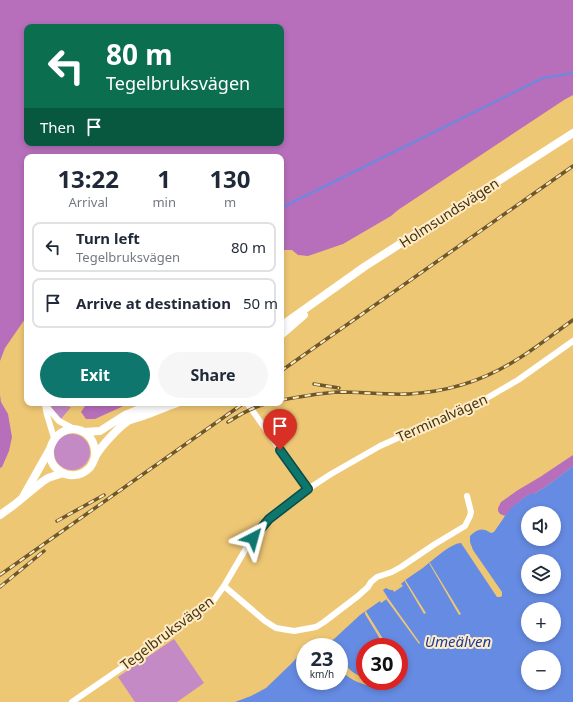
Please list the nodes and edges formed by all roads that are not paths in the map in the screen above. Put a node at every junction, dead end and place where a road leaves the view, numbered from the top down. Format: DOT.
graph roads {
  1 [pos="573,133"];
  2 [pos="326,293"];
  3 [pos="284,324"];
  4 [pos="284,332"];
  5 [pos="573,341"];
  6 [pos="45,406"];
  7 [pos="46,406"];
  8 [pos="148,406"];
  9 [pos="169,406"];
  10 [pos="249,406"];
  11 [pos="74,429"];
  12 [pos="84,432"];
  13 [pos="54,438"];
  14 [pos="50,448"];
  15 [pos="95,458"];
  16 [pos="63,473"];
  17 [pos="308,489"];
  18 [pos="467,496"];
  19 [pos="23,497"];
  20 [pos="0,515"];
  21 [pos="224,586"];
  22 [pos="72,702"];
  1 -- 2 [label="main road, Holmsundsvägen"];
  2 -- 3 [label="main road, Holmsundsvägen"];
  2 -- 4 [label="main road, Holmsundsvägen"];
  5 -- 17 [label="street, Terminalvägen"];
  6 -- 13 [label="street"];
  7 -- 11 [label="street"];
  8 -- 12 [label="main road"];
  9 -- 15 [label="main road"];
  10 -- 17 [label="street"];
  11 -- 12 [label="main road"];
  11 -- 13 [label="main road"];
  12 -- 15 [label="main road"];
  13 -- 14 [label="main road"];
  14 -- 16 [label="main road"];
  14 -- 19 [label="main road"];
  15 -- 16 [label="main road"];
  16 -- 19 [label="main road"];
  17 -- 21 [label="street, Tegelbruksvägen"];
  18 -- 21 [label="street"];
  19 -- 20 [label="main road"];
  21 -- 22 [label="street, Tegelbruksvägen"];
}
